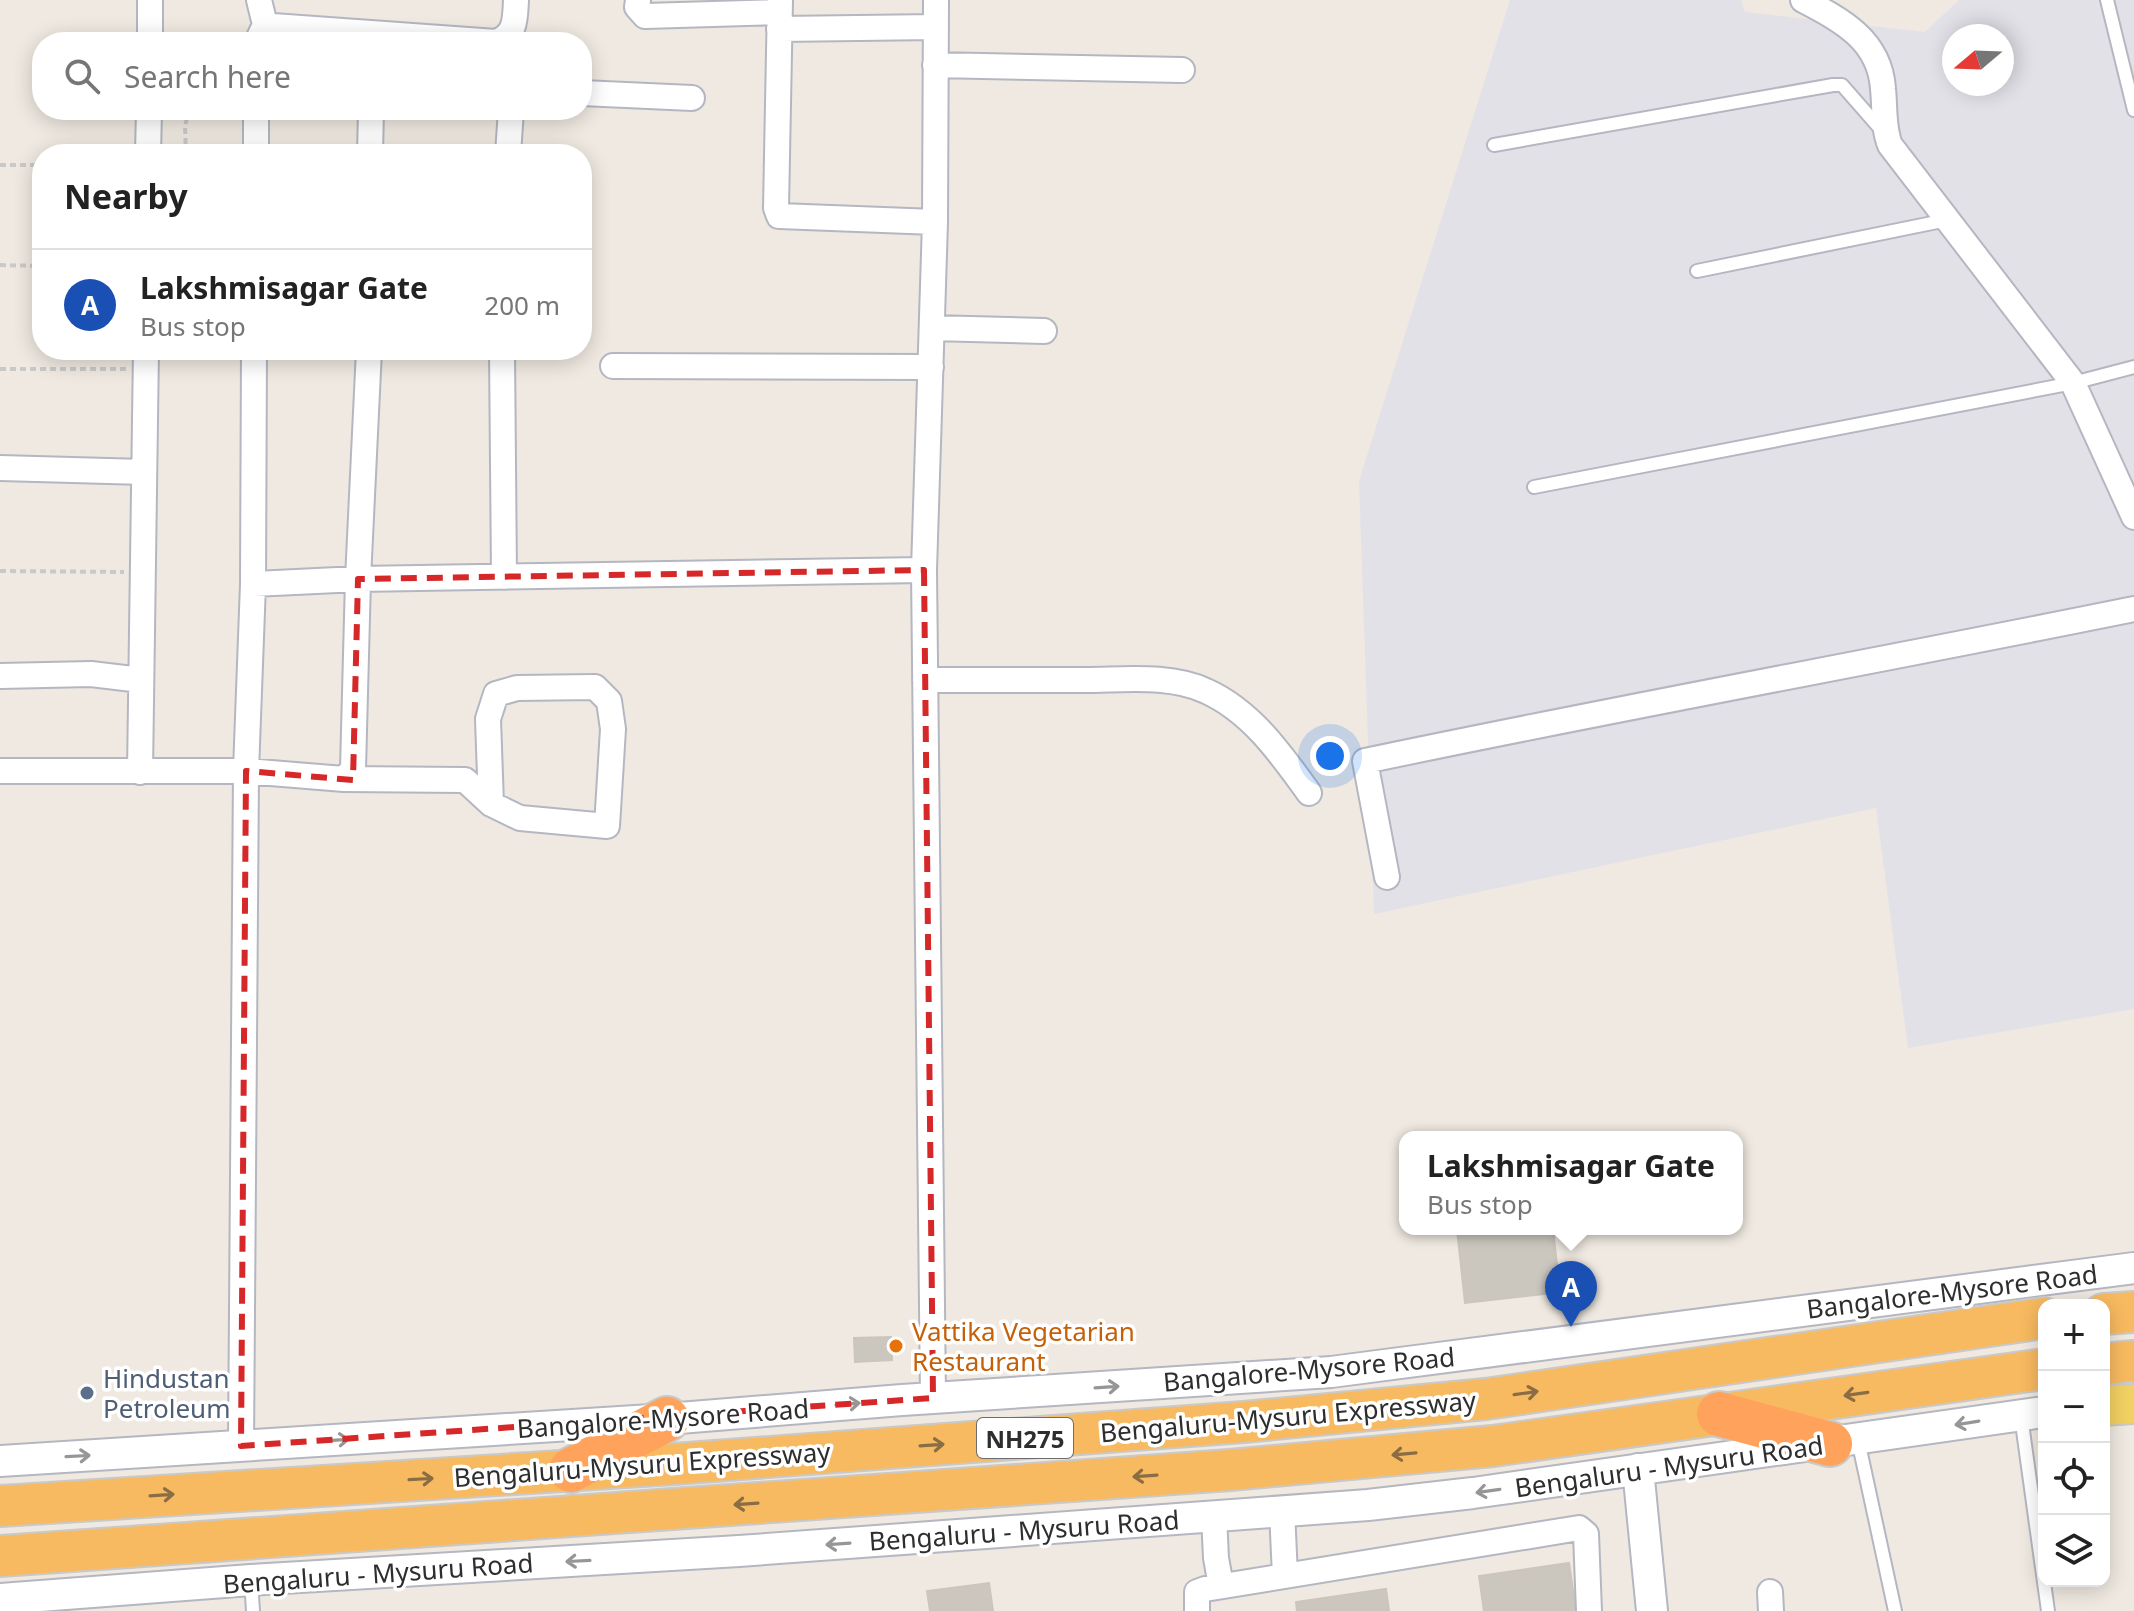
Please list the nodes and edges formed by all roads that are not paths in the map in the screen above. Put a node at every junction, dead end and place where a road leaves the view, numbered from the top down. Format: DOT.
graph roads {
  1 [pos="150,0"];
  2 [pos="259,0"];
  3 [pos="516,0"];
  4 [pos="638,0"];
  5 [pos="936,0"];
  6 [pos="1803,0"];
  7 [pos="2107,0"];
  8 [pos="779,14"];
  9 [pos="936,27"];
  10 [pos="150,32"];
  11 [pos="261,32"];
  12 [pos="265,32"];
  13 [pos="322,32"];
  14 [pos="512,32"];
  15 [pos="935,65"];
  16 [pos="1182,70"];
  17 [pos="592,93"];
  18 [pos="692,98"];
  19 [pos="2134,110"];
  20 [pos="149,120"];
  21 [pos="256,120"];
  22 [pos="371,120"];
  23 [pos="510,120"];
  24 [pos="1886,136"];
  25 [pos="148,144"];
  26 [pos="256,144"];
  27 [pos="370,144"];
  28 [pos="509,144"];
  29 [pos="1494,145"];
  30 [pos="1947,220"];
  31 [pos="935,222"];
  32 [pos="1697,271"];
  33 [pos="932,328"];
  34 [pos="1044,331"];
  35 [pos="146,360"];
  36 [pos="254,360"];
  37 [pos="369,360"];
  38 [pos="502,360"];
  39 [pos="613,366"];
  40 [pos="931,367"];
  41 [pos="2134,367"];
  42 [pos="2073,383"];
  43 [pos="0,468"];
  44 [pos="144,472"];
  45 [pos="1534,487"];
  46 [pos="2134,517"];
  47 [pos="924,570"];
  48 [pos="504,577"];
  49 [pos="358,579"];
  50 [pos="253,584"];
  51 [pos="2134,609"];
  52 [pos="0,676"];
  53 [pos="141,680"];
  54 [pos="925,680"];
  55 [pos="0,771"];
  56 [pos="246,771"];
  57 [pos="140,772"];
  58 [pos="344,779"];
  59 [pos="1309,793"];
  60 [pos="491,804"];
  61 [pos="1387,877"];
  62 [pos="2134,1268"];
  63 [pos="2134,1312"];
  64 [pos="2110,1314"];
  65 [pos="2038,1319"];
  66 [pos="2134,1361"];
  67 [pos="2110,1363"];
  68 [pos="2038,1370"];
  69 [pos="933,1398"];
  70 [pos="2134,1404"];
  71 [pos="2110,1406"];
  72 [pos="1719,1414"];
  73 [pos="2032,1414"];
  74 [pos="667,1419"];
  75 [pos="1844,1442"];
  76 [pos="241,1446"];
  77 [pos="0,1461"];
  78 [pos="1638,1469"];
  79 [pos="571,1470"];
  80 [pos="0,1506"];
  81 [pos="1282,1511"];
  82 [pos="1214,1516"];
  83 [pos="0,1556"];
  84 [pos="1285,1576"];
  85 [pos="251,1580"];
  86 [pos="1221,1586"];
  87 [pos="0,1599"];
  88 [pos="253,1611"];
  89 [pos="1197,1611"];
  90 [pos="1589,1611"];
  91 [pos="1652,1611"];
  92 [pos="1895,1611"];
  93 [pos="2048,1611"];
  1 -- 10 [label="street"];
  2 -- 11 [label="street"];
  3 -- 14 [label="street"];
  4 -- 8 [label="street"];
  5 -- 9 [label="street"];
  6 -- 24 [label="street"];
  7 -- 19 [label="lane"];
  8 -- 9 [label="street"];
  8 -- 31 [label="street"];
  9 -- 15 [label="street"];
  12 -- 13 [label="street"];
  15 -- 16 [label="street"];
  15 -- 31 [label="street"];
  17 -- 18 [label="street"];
  20 -- 25 [label="street"];
  21 -- 26 [label="street"];
  22 -- 27 [label="street"];
  23 -- 28 [label="street"];
  24 -- 29 [label="lane"];
  24 -- 30 [label="street"];
  30 -- 32 [label="lane"];
  30 -- 42 [label="street"];
  31 -- 33 [label="street"];
  33 -- 34 [label="street"];
  33 -- 40 [label="street"];
  35 -- 44 [label="street"];
  36 -- 50 [label="street"];
  37 -- 49 [label="street"];
  38 -- 48 [label="street"];
  39 -- 40 [label="street"];
  40 -- 47 [label="street"];
  41 -- 42 [label="lane"];
  42 -- 45 [label="lane"];
  42 -- 46 [label="street"];
  43 -- 44 [label="street"];
  44 -- 53 [label="street"];
  47 -- 48 [label="street"];
  47 -- 54 [label="street"];
  48 -- 49 [label="street"];
  49 -- 50 [label="street"];
  49 -- 58 [label="street"];
  50 -- 56 [label="street"];
  51 -- 61 [label="street"];
  52 -- 53 [label="street"];
  53 -- 57 [label="street"];
  54 -- 59 [label="street"];
  54 -- 69 [label="street"];
  55 -- 57 [label="street"];
  56 -- 57 [label="street"];
  56 -- 58 [label="street"];
  56 -- 76 [label="street"];
  58 -- 60 [label="street"];
  60 -- 60 [label="street"];
  69 -- 62 [label="street, Bangalore-Mysore Road / NH275, one-way"];
  63 -- 64 [label="highway"];
  79 -- 65 [label="highway, Bengaluru-Mysuru Expressway / NH275, one-way"];
  66 -- 67 [label="highway"];
  68 -- 72 [label="highway, Bengaluru-Mysuru Expressway / NH275, one-way"];
  74 -- 69 [label="street, Bangalore-Mysore Road / NH275, one-way"];
  70 -- 71 [label="main road"];
  72 -- 75 [label="highway"];
  72 -- 83 [label="highway, Bengaluru-Mysuru Expressway / NH275, one-way"];
  73 -- 75 [label="street, Bengaluru - Mysuru Road, one-way"];
  73 -- 93 [label="lane"];
  76 -- 74 [label="street, Bangalore-Mysore Road / NH275, one-way"];
  74 -- 79 [label="highway"];
  75 -- 78 [label="street, Bengaluru - Mysuru Road"];
  75 -- 92 [label="lane"];
  77 -- 76 [label="street, Bangalore-Mysore Road / NH275, one-way"];
  78 -- 81 [label="street, Bengaluru - Mysuru Road, one-way"];
  78 -- 91 [label="street"];
  80 -- 79 [label="highway, Bengaluru-Mysuru Expressway / NH275, one-way"];
  81 -- 82 [label="street, Bengaluru - Mysuru Road"];
  81 -- 84 [label="street"];
  82 -- 85 [label="street, Bengaluru - Mysuru Road, one-way"];
  82 -- 86 [label="street"];
  84 -- 86 [label="street"];
  84 -- 90 [label="street"];
  85 -- 87 [label="street, Bengaluru - Mysuru Road"];
  85 -- 88 [label="lane"];
  86 -- 89 [label="street"];
}
